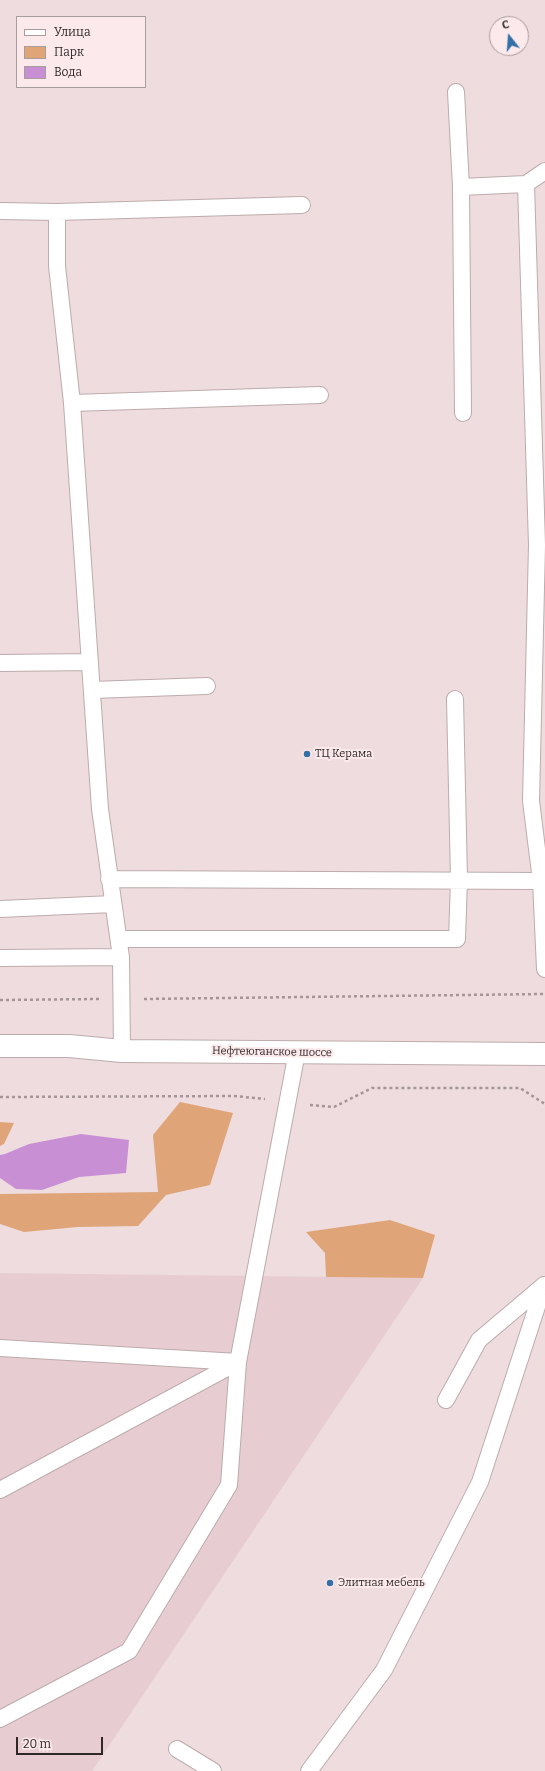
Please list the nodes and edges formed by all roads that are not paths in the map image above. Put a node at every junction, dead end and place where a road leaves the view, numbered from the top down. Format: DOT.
graph roads {
  1 [pos="456,92"];
  2 [pos="545,171"];
  3 [pos="526,184"];
  4 [pos="461,187"];
  5 [pos="302,205"];
  6 [pos="0,211"];
  7 [pos="57,212"];
  8 [pos="320,395"];
  9 [pos="72,403"];
  10 [pos="463,413"];
  11 [pos="90,662"];
  12 [pos="0,663"];
  13 [pos="207,686"];
  14 [pos="92,690"];
  15 [pos="455,699"];
  16 [pos="109,879"];
  17 [pos="459,879"];
  18 [pos="541,881"];
  19 [pos="113,904"];
  20 [pos="0,908"];
  21 [pos="119,939"];
  22 [pos="121,957"];
  23 [pos="0,958"];
  24 [pos="545,969"];
  25 [pos="0,1046"];
  26 [pos="122,1051"];
  27 [pos="297,1052"];
  28 [pos="545,1054"];
  29 [pos="544,1284"];
  30 [pos="0,1348"];
  31 [pos="238,1362"];
  32 [pos="446,1400"];
  33 [pos="0,1490"];
  34 [pos="0,1719"];
  35 [pos="177,1749"];
  36 [pos="213,1771"];
  37 [pos="309,1771"];
  1 -- 4 [label="lane"];
  2 -- 3 [label="lane"];
  3 -- 4 [label="lane"];
  3 -- 18 [label="lane"];
  4 -- 10 [label="lane"];
  5 -- 7 [label="lane"];
  6 -- 7 [label="lane"];
  7 -- 9 [label="lane"];
  8 -- 9 [label="lane"];
  9 -- 11 [label="lane"];
  11 -- 12 [label="lane"];
  11 -- 14 [label="lane"];
  13 -- 14 [label="lane"];
  14 -- 16 [label="lane"];
  15 -- 17 [label="lane"];
  16 -- 17 [label="lane"];
  16 -- 19 [label="lane"];
  17 -- 18 [label="lane"];
  17 -- 21 [label="lane"];
  18 -- 24 [label="lane"];
  19 -- 20 [label="lane"];
  19 -- 21 [label="lane"];
  21 -- 22 [label="lane"];
  22 -- 23 [label="lane"];
  22 -- 26 [label="lane"];
  25 -- 26 [label="main road, Нефтеюганское шоссе"];
  26 -- 27 [label="main road, Нефтеюганское шоссе"];
  27 -- 28 [label="main road, Нефтеюганское шоссе"];
  27 -- 31 [label="lane"];
  29 -- 32 [label="lane"];
  29 -- 37 [label="lane"];
  30 -- 31 [label="lane"];
  31 -- 33 [label="lane"];
  31 -- 34 [label="lane"];
  35 -- 36 [label="lane"];
}
